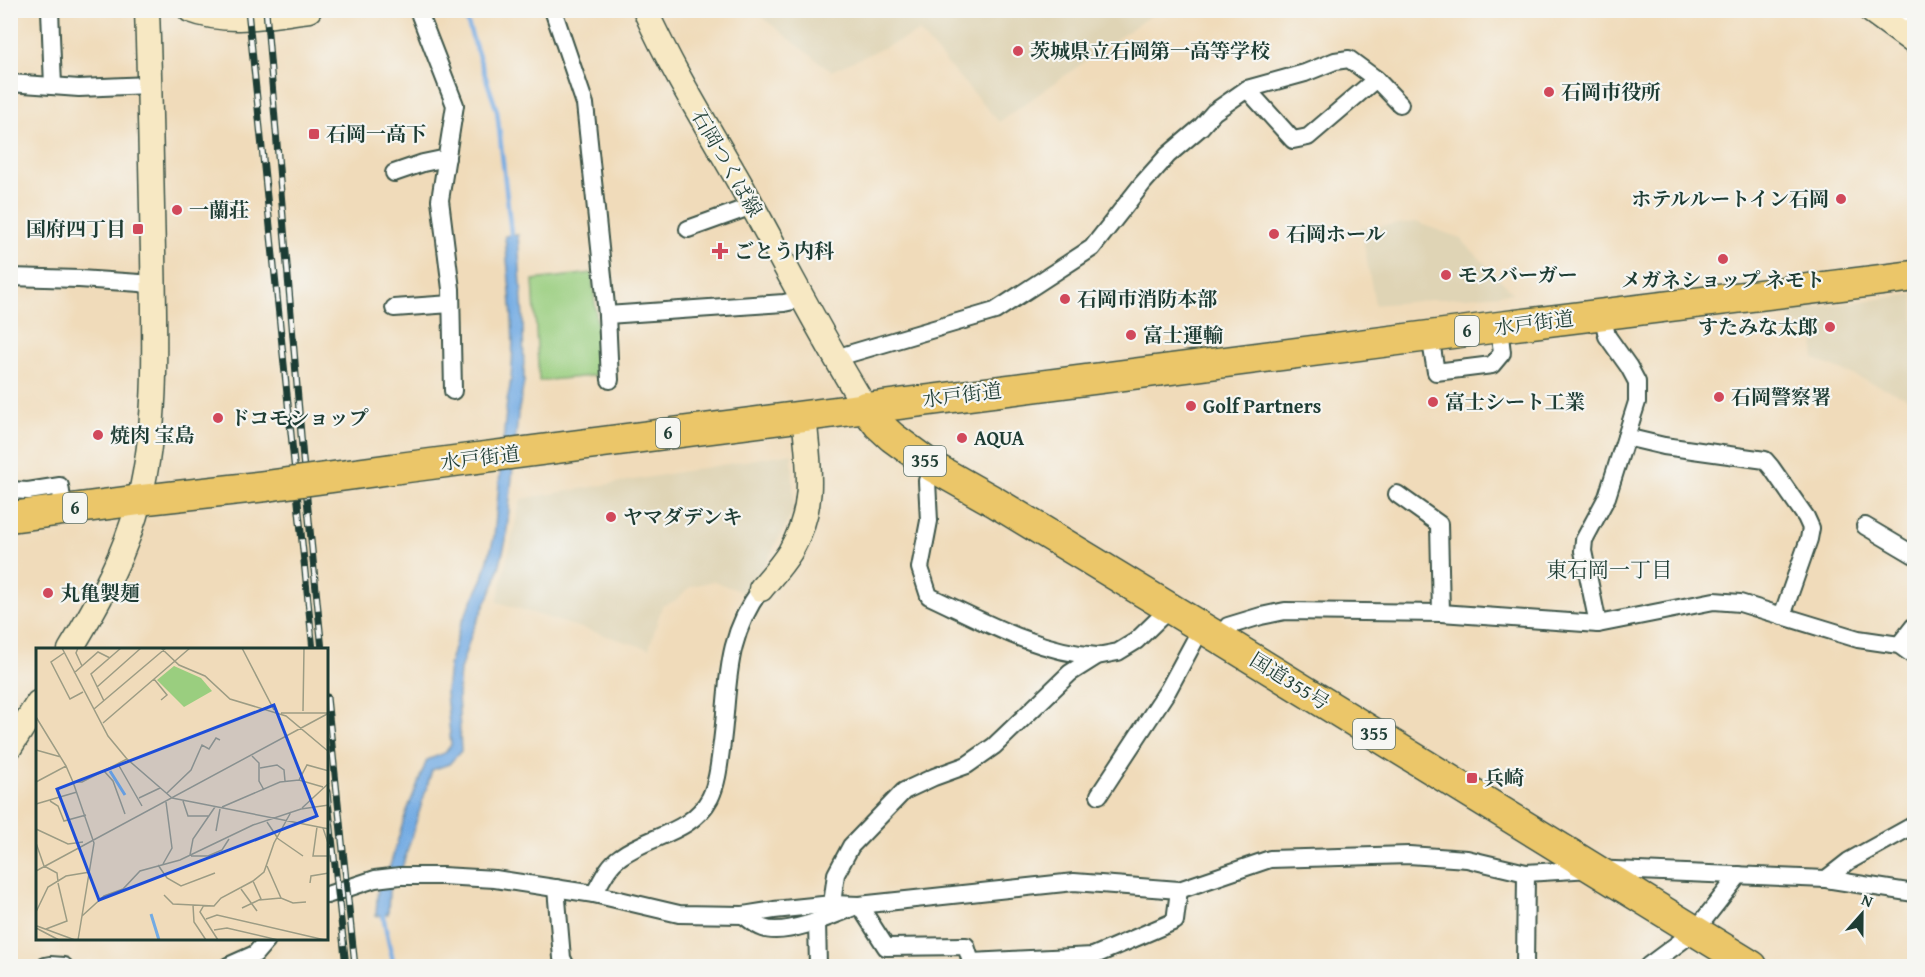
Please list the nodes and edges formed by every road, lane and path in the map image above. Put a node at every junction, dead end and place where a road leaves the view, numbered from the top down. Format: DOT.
graph roads {
  1 [pos="50,10"];
  2 [pos="147,10"];
  3 [pos="190,10"];
  4 [pos="309,10"];
  5 [pos="418,10"];
  6 [pos="553,10"];
  7 [pos="645,10"];
  8 [pos="1870,10"];
  9 [pos="1906,10"];
  10 [pos="1912,39"];
  11 [pos="1376,79"];
  12 [pos="10,83"];
  13 [pos="149,85"];
  14 [pos="53,86"];
  15 [pos="1247,89"];
  16 [pos="1400,104"];
  17 [pos="447,158"];
  18 [pos="394,173"];
  19 [pos="752,206"];
  20 [pos="688,229"];
  21 [pos="1914,276"];
  22 [pos="10,277"];
  23 [pos="153,285"];
  24 [pos="802,299"];
  25 [pos="451,304"];
  26 [pos="394,308"];
  27 [pos="1602,314"];
  28 [pos="606,315"];
  29 [pos="835,358"];
  30 [pos="610,380"];
  31 [pos="453,391"];
  32 [pos="866,407"];
  33 [pos="804,416"];
  34 [pos="1626,437"];
  35 [pos="933,467"];
  36 [pos="10,490"];
  37 [pos="1397,494"];
  38 [pos="140,500"];
  39 [pos="64,510"];
  40 [pos="10,517"];
  41 [pos="1865,525"];
  42 [pos="1914,555"];
  43 [pos="761,590"];
  44 [pos="1170,608"];
  45 [pos="1441,613"];
  46 [pos="1782,616"];
  47 [pos="1598,624"];
  48 [pos="1914,626"];
  49 [pos="1210,633"];
  50 [pos="1899,645"];
  51 [pos="71,648"];
  52 [pos="1097,656"];
  53 [pos="1914,656"];
  54 [pos="36,706"];
  55 [pos="12,741"];
  56 [pos="1099,795"];
  57 [pos="1914,825"];
  58 [pos="1591,869"];
  59 [pos="1526,873"];
  60 [pos="1739,875"];
  61 [pos="1826,879"];
  62 [pos="556,888"];
  63 [pos="1179,890"];
  64 [pos="1914,893"];
  65 [pos="594,894"];
  66 [pos="328,895"];
  67 [pos="832,904"];
  68 [pos="859,905"];
  69 [pos="743,915"];
  70 [pos="817,922"];
  71 [pos="1695,931"];
  72 [pos="265,941"];
  73 [pos="45,966"];
  74 [pos="64,966"];
  75 [pos="228,966"];
  76 [pos="566,966"];
  77 [pos="818,966"];
  78 [pos="1525,966"];
  79 [pos="1648,966"];
  80 [pos="1752,966"];
  1 -- 14 [label="street"];
  2 -- 13 [label="street"];
  3 -- 4 [label="street"];
  5 -- 17 [label="street"];
  6 -- 28 [label="street"];
  7 -- 19 [label="street, 石岡つくば線"];
  8 -- 10 [label="street"];
  9 -- 10 [label="street"];
  11 -- 15 [label="street"];
  11 -- 15 [label="street"];
  11 -- 16 [label="street"];
  12 -- 14 [label="street"];
  13 -- 14 [label="street"];
  13 -- 23 [label="street"];
  15 -- 29 [label="street"];
  17 -- 18 [label="street"];
  17 -- 25 [label="street"];
  19 -- 20 [label="street"];
  19 -- 24 [label="street, 石岡つくば線"];
  21 -- 27 [label="highway, 水戸街道 / 6"];
  22 -- 23 [label="street"];
  23 -- 38 [label="street"];
  24 -- 28 [label="street"];
  24 -- 29 [label="street, 石岡つくば線"];
  25 -- 26 [label="street"];
  25 -- 31 [label="street"];
  27 -- 32 [label="highway, 水戸街道 / 6"];
  27 -- 34 [label="street"];
  28 -- 30 [label="street"];
  29 -- 32 [label="street, 石岡つくば線"];
  32 -- 33 [label="highway, 水戸街道 / 6"];
  32 -- 35 [label="highway, 国道355号 / 355"];
  33 -- 38 [label="highway, 水戸街道 / 6, bridge"];
  33 -- 43 [label="street"];
  34 -- 46 [label="street"];
  34 -- 47 [label="street"];
  35 -- 44 [label="highway, 国道355号 / 355"];
  35 -- 52 [label="street"];
  36 -- 39 [label="street"];
  37 -- 45 [label="street"];
  38 -- 39 [label="highway, 水戸街道 / 6"];
  38 -- 51 [label="street"];
  39 -- 40 [label="highway, 水戸街道 / 6"];
  41 -- 42 [label="street"];
  43 -- 65 [label="street"];
  44 -- 49 [label="highway, 国道355号 / 355"];
  44 -- 52 [label="street"];
  45 -- 47 [label="street"];
  45 -- 49 [label="street"];
  46 -- 47 [label="street"];
  46 -- 50 [label="street"];
  48 -- 50 [label="street"];
  49 -- 56 [label="street"];
  49 -- 58 [label="highway, 国道355号 / 355"];
  50 -- 53 [label="street"];
  52 -- 67 [label="street"];
  54 -- 55 [label="street"];
  57 -- 61 [label="street"];
  58 -- 59 [label="street"];
  58 -- 60 [label="street"];
  58 -- 71 [label="highway, 国道355号 / 355"];
  59 -- 63 [label="street"];
  59 -- 78 [label="street"];
  60 -- 61 [label="street"];
  60 -- 71 [label="street"];
  61 -- 64 [label="street"];
  62 -- 65 [label="street"];
  62 -- 66 [label="street"];
  62 -- 76 [label="street"];
  63 -- 68 [label="street"];
  63 -- 68 [label="street"];
  65 -- 69 [label="street"];
  67 -- 68 [label="street"];
  67 -- 69 [label="street"];
  68 -- 70 [label="street"];
  69 -- 70 [label="street"];
  70 -- 77 [label="street"];
  71 -- 79 [label="street"];
  71 -- 80 [label="highway, 国道355号 / 355"];
  72 -- 75 [label="street"];
  73 -- 74 [label="street"];
}
